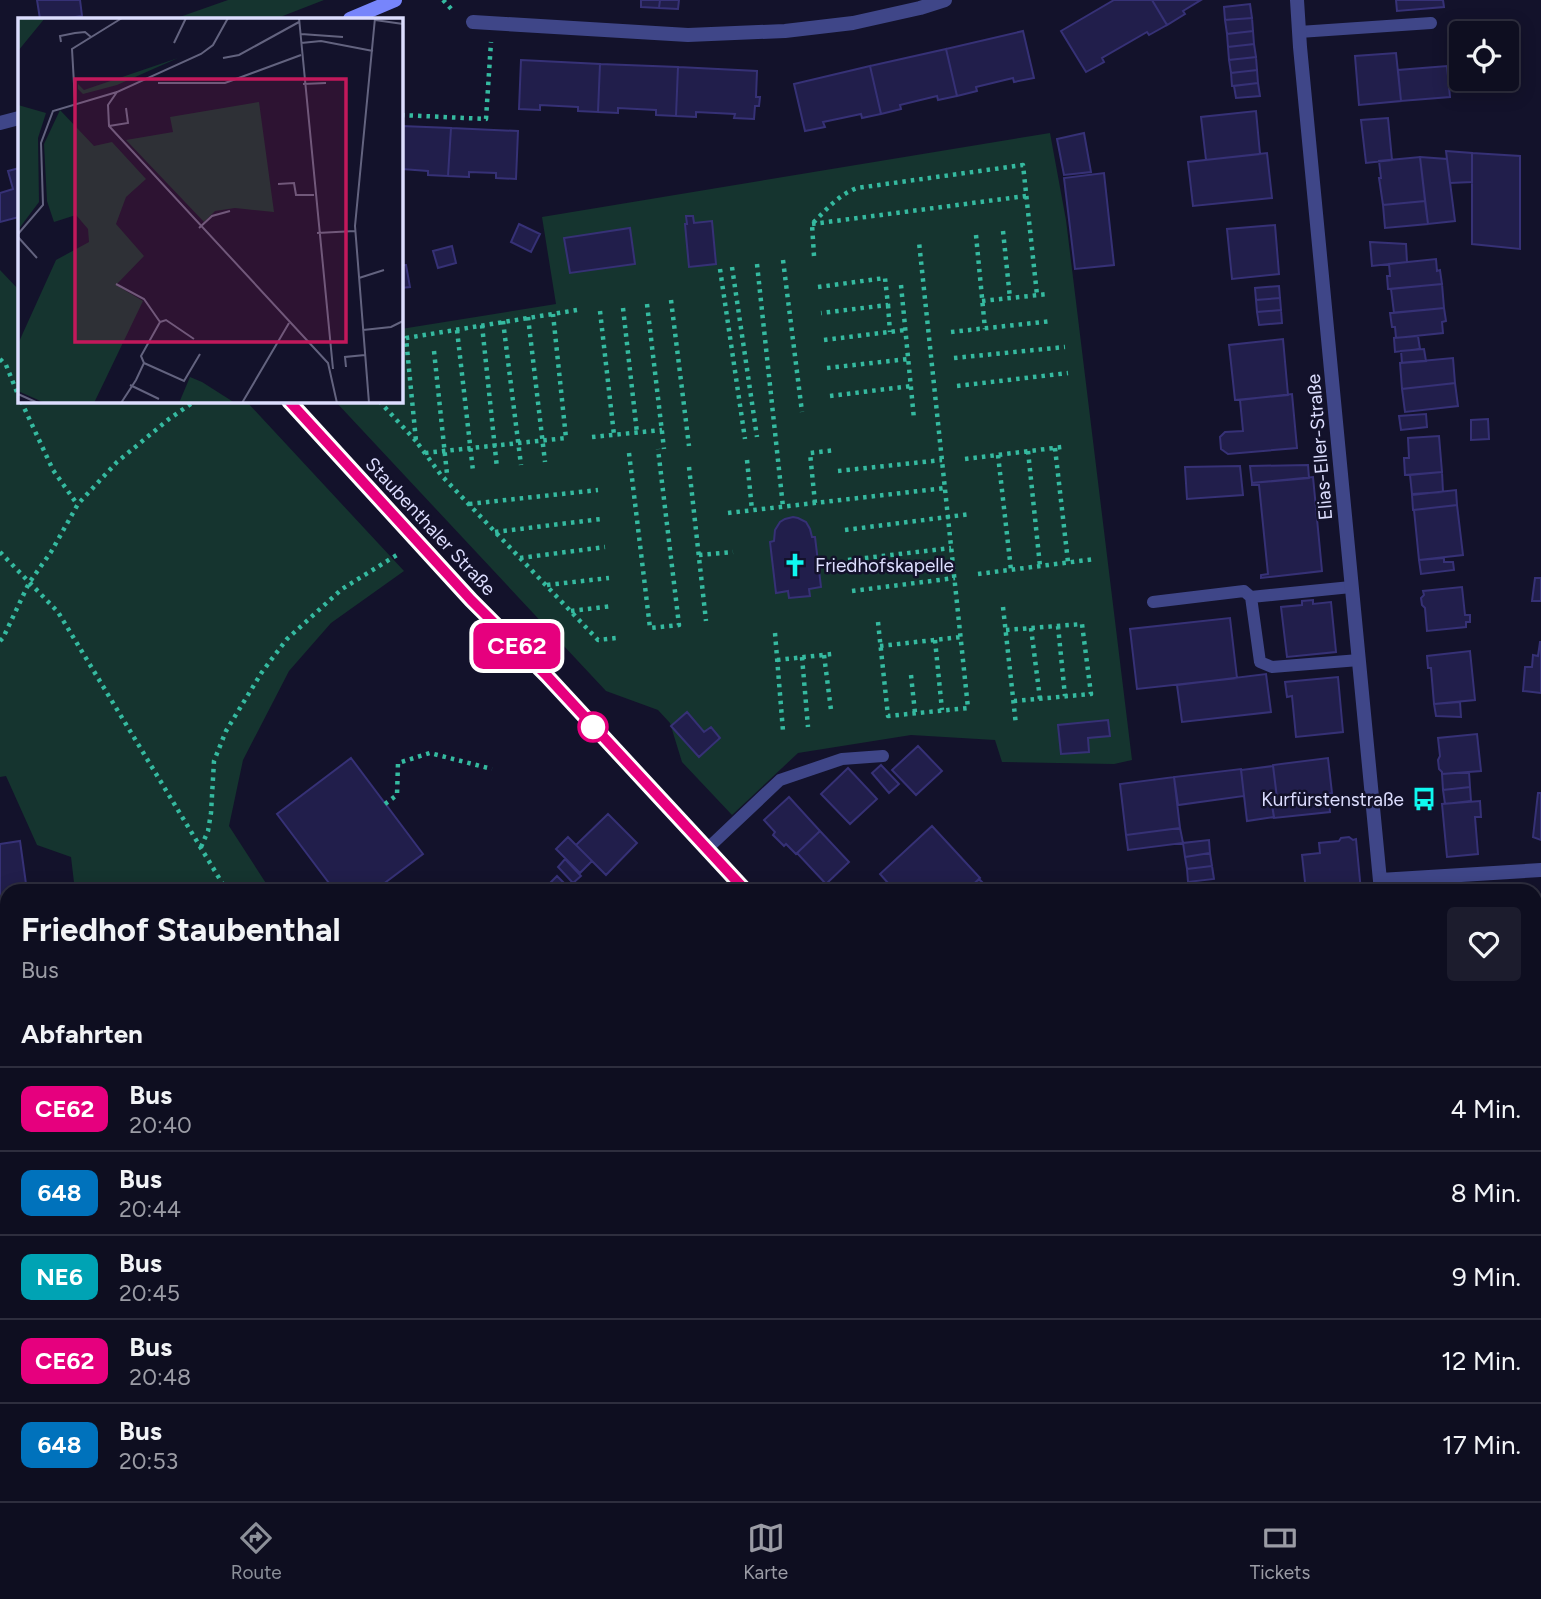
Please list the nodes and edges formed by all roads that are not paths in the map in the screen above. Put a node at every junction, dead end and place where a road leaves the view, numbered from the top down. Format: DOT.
graph roads {
  1 [pos="395,0"];
  2 [pos="945,0"];
  3 [pos="1297,0"];
  4 [pos="352,18"];
  5 [pos="473,22"];
  6 [pos="1431,23"];
  7 [pos="1299,32"];
  8 [pos="18,118"];
  9 [pos="0,123"];
  10 [pos="290,402"];
  11 [pos="1352,587"];
  12 [pos="1251,597"];
  13 [pos="1153,602"];
  14 [pos="1359,660"];
  15 [pos="883,756"];
  16 [pos="707,849"];
  17 [pos="1541,870"];
  18 [pos="740,884"];
  19 [pos="1380,884"];
  20 [pos="1400,884"];
  1 -- 4 [label="main road"];
  2 -- 5 [label="street"];
  3 -- 7 [label="street, Elias-Eller-Straße"];
  6 -- 7 [label="lane"];
  7 -- 11 [label="street, Elias-Eller-Straße"];
  8 -- 9 [label="street"];
  10 -- 16 [label="main road, Staubenthaler Straße"];
  11 -- 12 [label="lane"];
  11 -- 14 [label="street, Elias-Eller-Straße"];
  12 -- 13 [label="lane"];
  12 -- 14 [label="lane"];
  14 -- 19 [label="street, Elias-Eller-Straße"];
  15 -- 16 [label="lane"];
  16 -- 18 [label="main road, Staubenthaler Straße"];
  17 -- 20 [label="street"];
}
